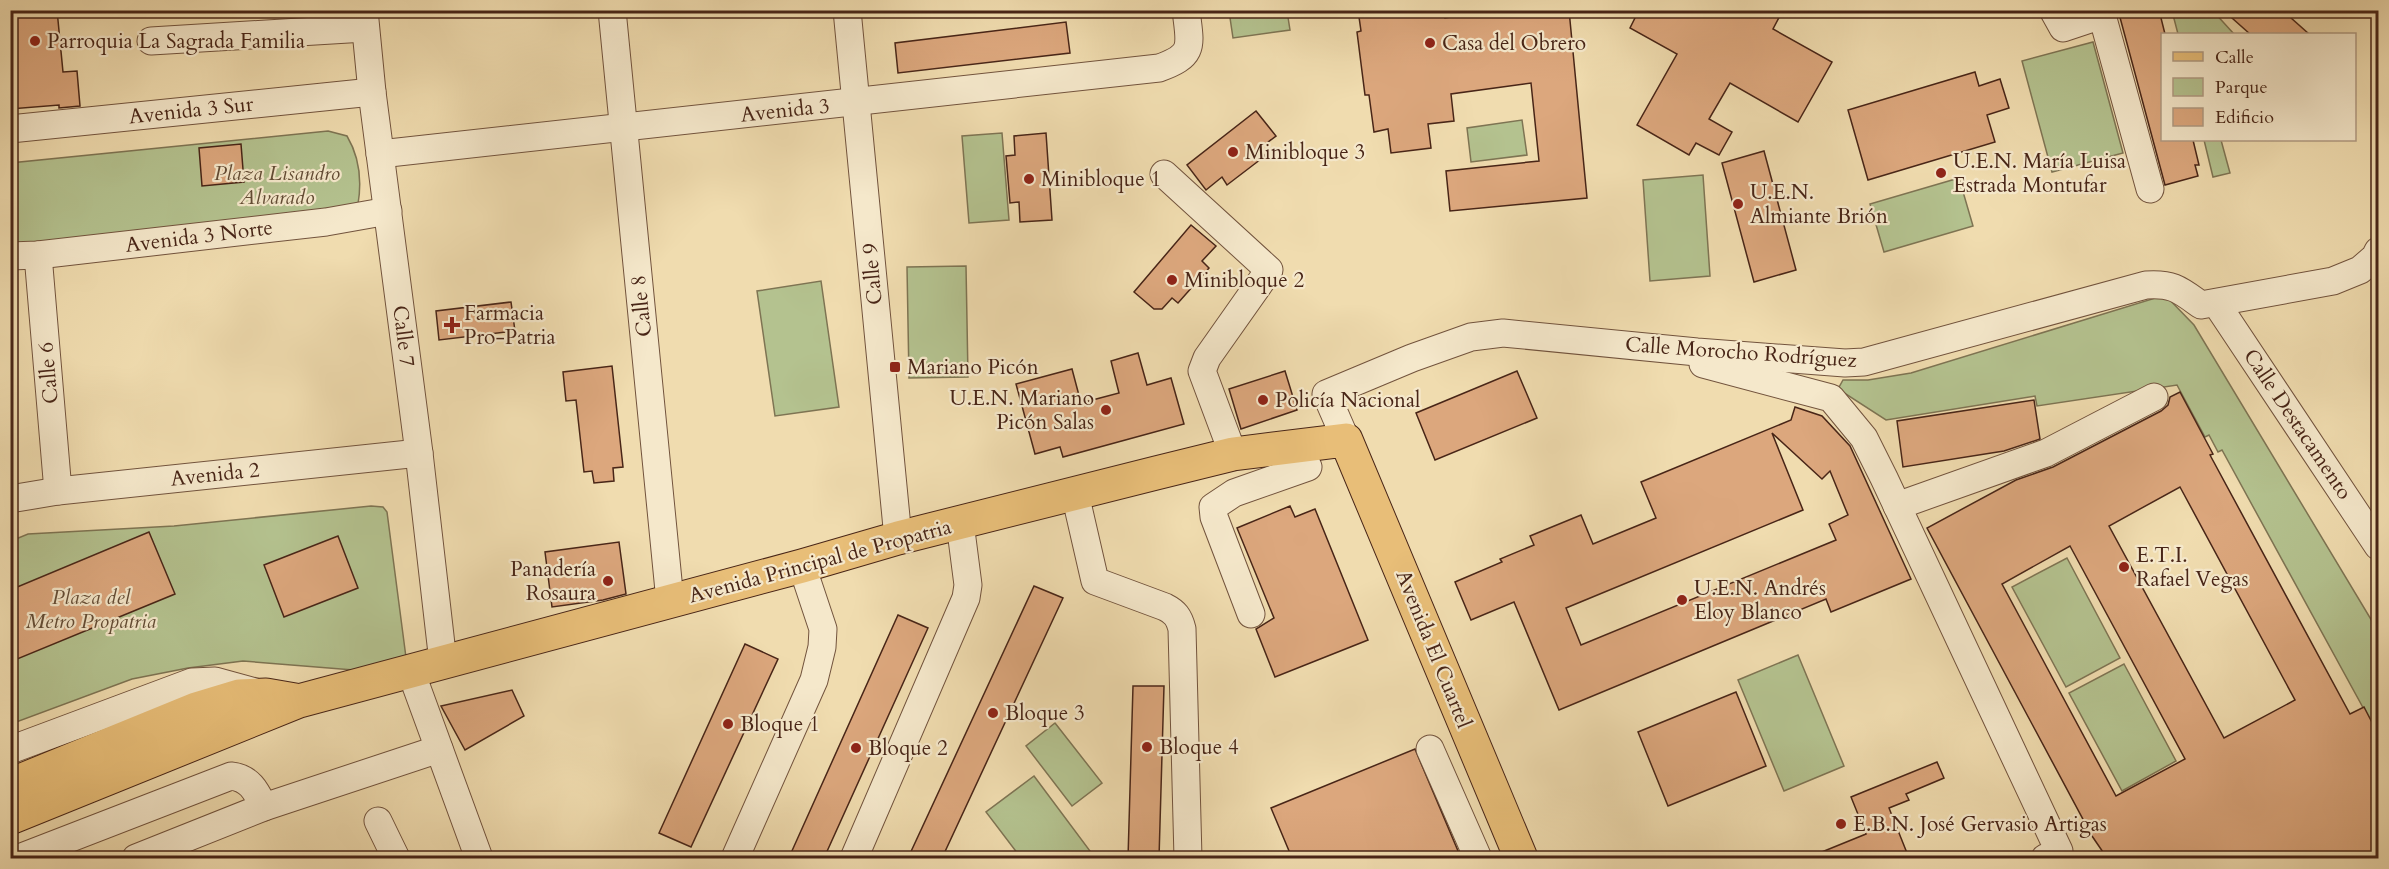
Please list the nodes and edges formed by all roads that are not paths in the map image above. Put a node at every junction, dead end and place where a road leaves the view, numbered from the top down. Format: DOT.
graph roads {
  1 [pos="612,10"];
  2 [pos="848,10"];
  3 [pos="1186,10"];
  4 [pos="2053,10"];
  5 [pos="365,19"];
  6 [pos="151,41"];
  7 [pos="372,92"];
  8 [pos="857,103"];
  9 [pos="624,126"];
  10 [pos="10,129"];
  11 [pos="380,154"];
  12 [pos="1164,174"];
  13 [pos="2150,189"];
  14 [pos="388,211"];
  15 [pos="38,255"];
  16 [pos="2377,255"];
  17 [pos="10,256"];
  18 [pos="2209,304"];
  19 [pos="1615,342"];
  20 [pos="2154,397"];
  21 [pos="1346,440"];
  22 [pos="419,453"];
  23 [pos="1228,456"];
  24 [pos="1308,467"];
  25 [pos="58,491"];
  26 [pos="1234,493"];
  27 [pos="1075,494"];
  28 [pos="10,499"];
  29 [pos="1897,506"];
  30 [pos="960,523"];
  31 [pos="898,538"];
  32 [pos="2379,546"];
  33 [pos="802,566"];
  34 [pos="669,601"];
  35 [pos="1251,614"];
  36 [pos="443,662"];
  37 [pos="411,672"];
  38 [pos="266,695"];
  39 [pos="299,701"];
  40 [pos="440,749"];
  41 [pos="1430,749"];
  42 [pos="10,750"];
  43 [pos="10,785"];
  44 [pos="264,807"];
  45 [pos="1502,817"];
  46 [pos="10,818"];
  47 [pos="378,821"];
  48 [pos="1472,847"];
  49 [pos="19,858"];
  50 [pos="136,858"];
  51 [pos="396,858"];
  52 [pos="478,858"];
  53 [pos="735,858"];
  54 [pos="854,858"];
  55 [pos="1188,858"];
  56 [pos="1521,858"];
  57 [pos="2045,858"];
  1 -- 9 [label="street, Calle 8"];
  2 -- 8 [label="street, Calle 9"];
  3 -- 8 [label="street, Avenida 3"];
  4 -- 13 [label="street"];
  5 -- 6 [label="street"];
  5 -- 7 [label="street, Calle 7"];
  7 -- 10 [label="street, Avenida 3 Sur"];
  7 -- 11 [label="street, Calle 7"];
  8 -- 9 [label="street, Avenida 3"];
  8 -- 31 [label="street, Calle 9"];
  9 -- 11 [label="street, Avenida 3"];
  9 -- 34 [label="street, Calle 8"];
  11 -- 14 [label="street, Calle 7"];
  12 -- 23 [label="street"];
  14 -- 15 [label="street, Avenida 3 Norte"];
  14 -- 22 [label="street, Calle 7"];
  15 -- 17 [label="street, Avenida 3 Norte"];
  15 -- 25 [label="street, Calle 6"];
  16 -- 18 [label="street"];
  18 -- 19 [label="street, Calle Morocho Rodríguez"];
  18 -- 32 [label="street, Calle Destacamento"];
  19 -- 21 [label="street, Calle Morocho Rodríguez"];
  19 -- 29 [label="street"];
  20 -- 29 [label="street"];
  21 -- 23 [label="main road, Avenida Principal de Propatria"];
  21 -- 45 [label="main road, Avenida El Cuartel"];
  22 -- 25 [label="street, Avenida 2"];
  22 -- 36 [label="street, Calle 7"];
  23 -- 26 [label="street"];
  23 -- 27 [label="main road, Avenida Principal de Propatria"];
  24 -- 26 [label="street"];
  25 -- 28 [label="street, Avenida 2"];
  26 -- 35 [label="street"];
  27 -- 30 [label="main road, Avenida Principal de Propatria"];
  27 -- 55 [label="street"];
  29 -- 57 [label="street"];
  30 -- 31 [label="main road, Avenida Principal de Propatria"];
  30 -- 54 [label="street"];
  31 -- 33 [label="main road, Avenida Principal de Propatria"];
  33 -- 34 [label="main road, Avenida Principal de Propatria"];
  33 -- 53 [label="street"];
  34 -- 36 [label="main road, Avenida Principal de Propatria"];
  36 -- 37 [label="main road, Avenida Principal de Propatria"];
  37 -- 39 [label="main road, Avenida Principal de Propatria"];
  37 -- 40 [label="street"];
  38 -- 39 [label="main road, Avenida Principal de Propatria"];
  38 -- 42 [label="street, Avenida Principal de Propatria"];
  38 -- 43 [label="main road, Avenida Principal de Propatria"];
  39 -- 46 [label="main road, Avenida Principal de Propatria"];
  40 -- 44 [label="street"];
  40 -- 52 [label="street"];
  41 -- 48 [label="street"];
  44 -- 49 [label="street"];
  44 -- 50 [label="street"];
  45 -- 48 [label="street"];
  45 -- 56 [label="main road, Avenida El Cuartel"];
  47 -- 51 [label="street"];
}
